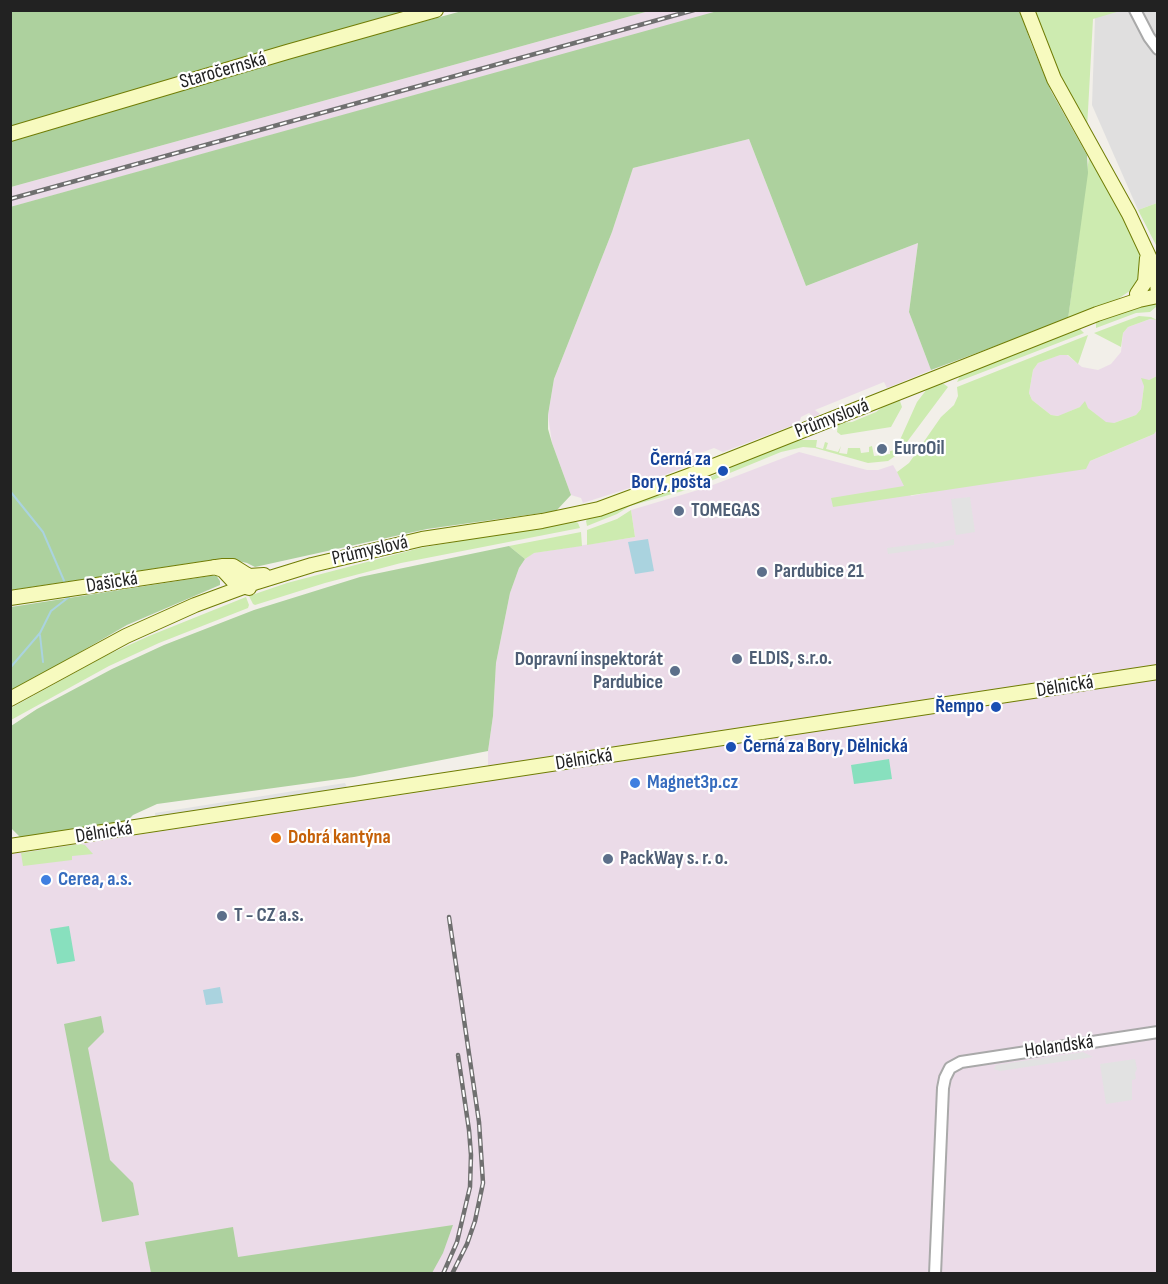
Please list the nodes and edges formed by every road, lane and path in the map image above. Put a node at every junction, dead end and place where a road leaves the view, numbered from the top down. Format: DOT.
graph roads {
  1 [pos="436,10"];
  2 [pos="1027,10"];
  3 [pos="1135,10"];
  4 [pos="1158,49"];
  5 [pos="10,134"];
  6 [pos="1129,214"];
  7 [pos="1144,247"];
  8 [pos="1158,258"];
  9 [pos="1157,282"];
  10 [pos="1137,294"];
  11 [pos="1158,294"];
  12 [pos="1097,314"];
  13 [pos="502,527"];
  14 [pos="288,572"];
  15 [pos="240,583"];
  16 [pos="10,598"];
  17 [pos="1158,672"];
  18 [pos="29,688"];
  19 [pos="10,699"];
  20 [pos="10,846"];
  21 [pos="1158,1032"];
  22 [pos="935,1274"];
  1 -- 5 [label="main road, Staročernská"];
  2 -- 6 [label="main road"];
  3 -- 4 [label="street"];
  6 -- 7 [label="main road"];
  6 -- 8 [label="main road"];
  7 -- 9 [label="main road"];
  7 -- 10 [label="main road"];
  9 -- 10 [label="main road, Průmyslová"];
  9 -- 11 [label="main road"];
  10 -- 12 [label="main road, Průmyslová"];
  11 -- 12 [label="main road, Průmyslová"];
  12 -- 13 [label="main road, Průmyslová"];
  13 -- 14 [label="main road, Průmyslová"];
  13 -- 15 [label="main road, Průmyslová"];
  14 -- 15 [label="main road, Dašická"];
  15 -- 16 [label="main road, Dašická"];
  15 -- 18 [label="main road"];
  15 -- 18 [label="main road"];
  17 -- 20 [label="main road, Dělnická"];
  18 -- 19 [label="main road"];
  21 -- 22 [label="street, Holandská"];
}
